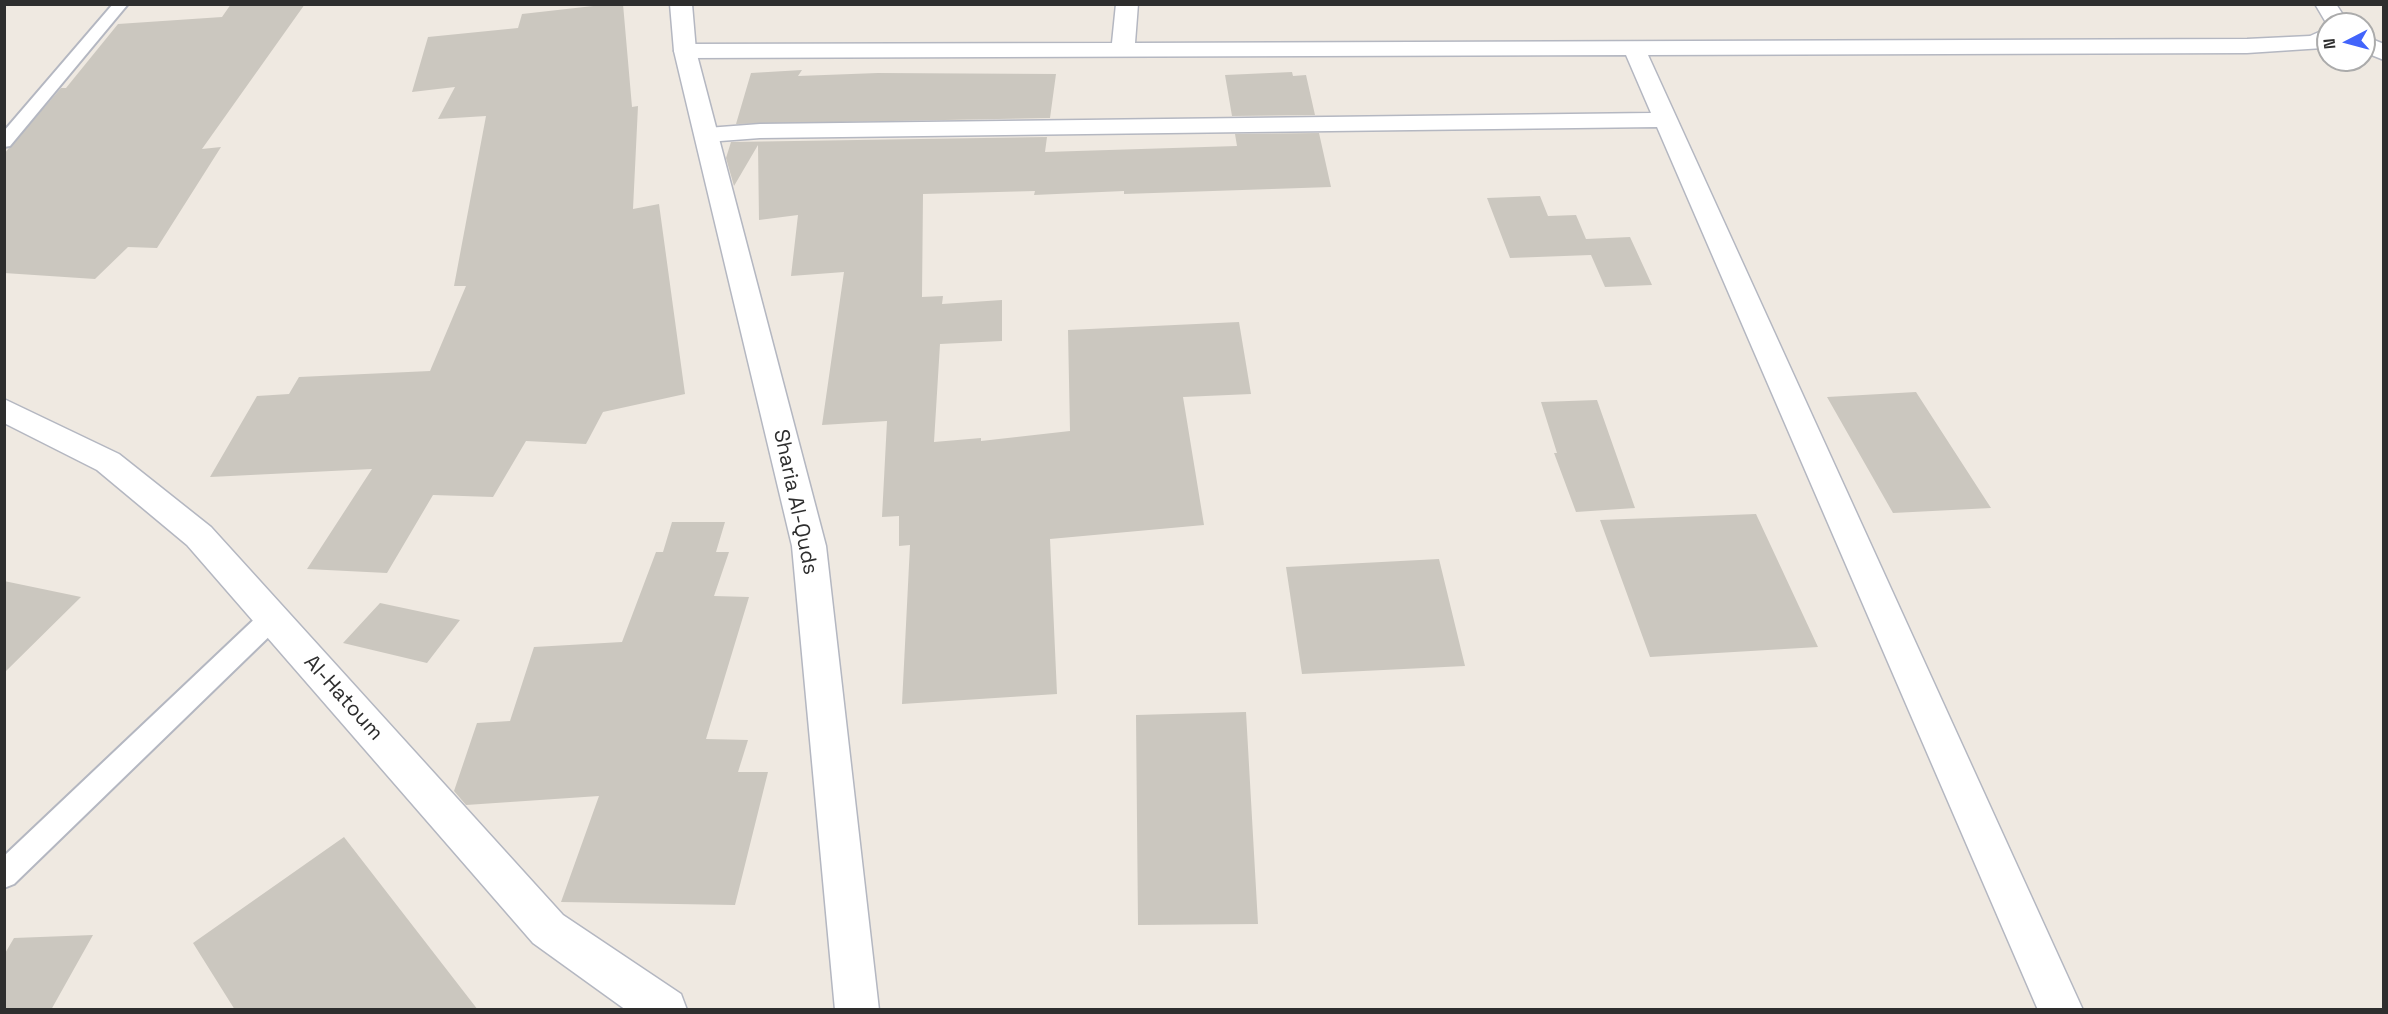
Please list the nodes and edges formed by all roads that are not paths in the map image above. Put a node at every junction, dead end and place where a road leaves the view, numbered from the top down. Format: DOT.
graph roads {
  1 [pos="121,4"];
  2 [pos="681,4"];
  3 [pos="1126,4"];
  4 [pos="2316,42"];
  5 [pos="1634,48"];
  6 [pos="1123,50"];
  7 [pos="685,51"];
  8 [pos="1666,120"];
  9 [pos="707,135"];
  10 [pos="4,142"];
  11 [pos="4,410"];
  12 [pos="272,618"];
  13 [pos="4,874"];
  14 [pos="647,1006"];
  15 [pos="857,1010"];
  16 [pos="2061,1010"];
  1 -- 10 [label="lane"];
  2 -- 7 [label="street, Sharia Al-Quds"];
  3 -- 6 [label="street"];
  4 -- 5 [label="street"];
  5 -- 6 [label="street"];
  5 -- 8 [label="street"];
  6 -- 7 [label="street"];
  7 -- 9 [label="street, Sharia Al-Quds"];
  8 -- 9 [label="street"];
  8 -- 16 [label="street"];
  9 -- 15 [label="street, Sharia Al-Quds"];
  11 -- 12 [label="street, Al-Hatoum"];
  12 -- 13 [label="lane"];
  12 -- 14 [label="street, Al-Hatoum"];
}
